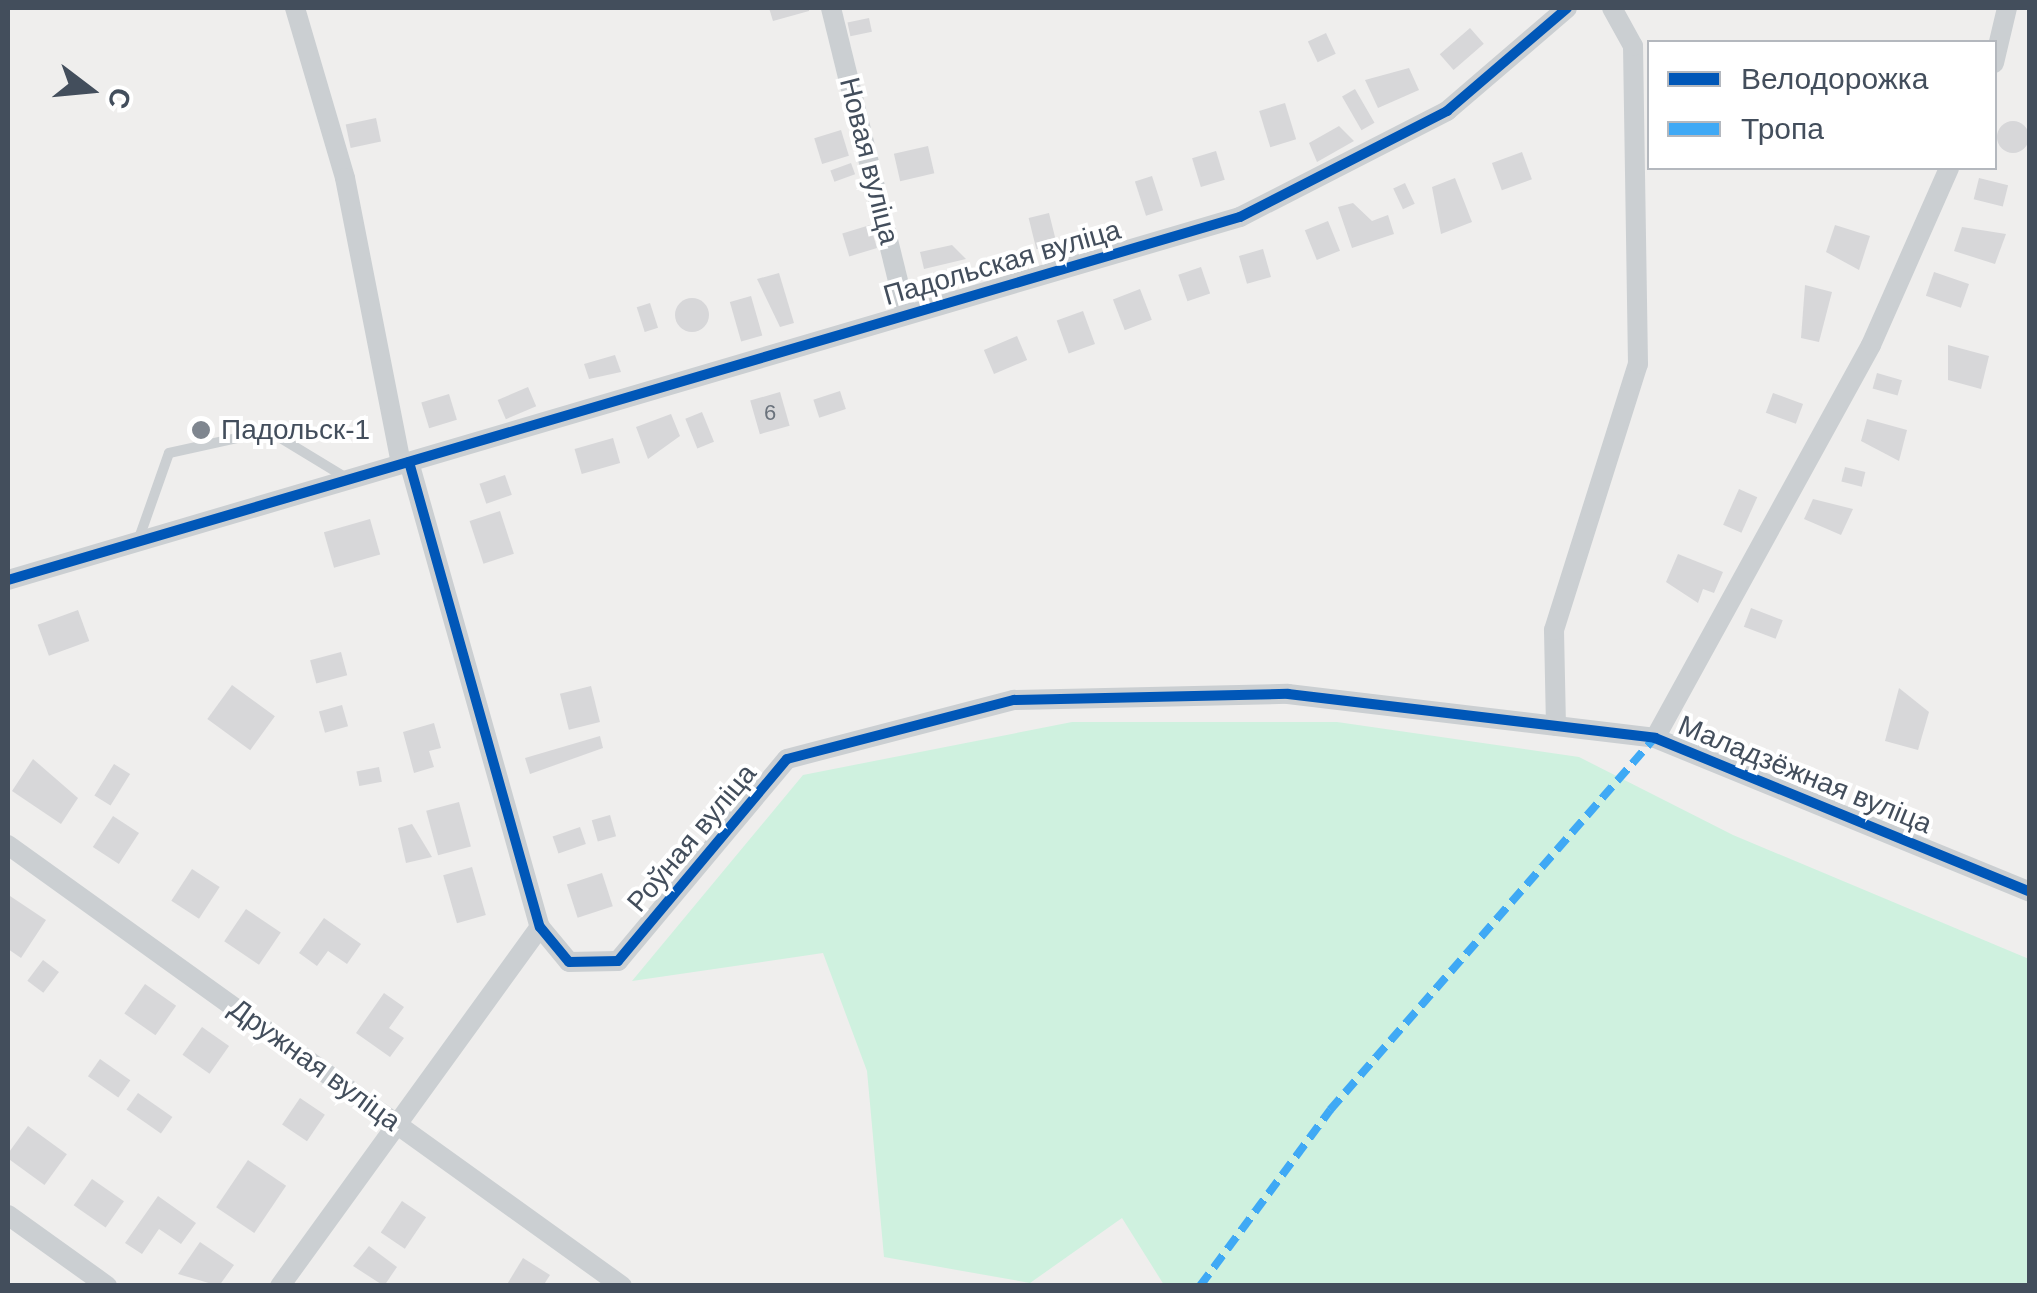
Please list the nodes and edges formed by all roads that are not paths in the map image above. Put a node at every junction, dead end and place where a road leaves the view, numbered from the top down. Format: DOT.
graph roads {
  1 [pos="295,8"];
  2 [pos="831,8"];
  3 [pos="1567,8"];
  4 [pos="1612,8"];
  5 [pos="2007,8"];
  6 [pos="1997,50"];
  7 [pos="1948,170"];
  8 [pos="906,314"];
  9 [pos="405,463"];
  10 [pos="350,480"];
  11 [pos="138,542"];
  12 [pos="8,580"];
  13 [pos="1556,726"];
  14 [pos="1655,738"];
  15 [pos="8,845"];
  16 [pos="2030,892"];
  17 [pos="540,927"];
  18 [pos="395,1122"];
  19 [pos="8,1215"];
  20 [pos="107,1286"];
  21 [pos="280,1286"];
  22 [pos="622,1286"];
  1 -- 9 [label="street, Роўная вуліца"];
  2 -- 8 [label="street, Новая вуліца"];
  3 -- 8 [label="street, Падольская вуліца"];
  4 -- 13 [label="street"];
  5 -- 6 [label="street"];
  7 -- 14 [label="street, Маладзёжная вуліца"];
  8 -- 9 [label="street, Падольская вуліца"];
  9 -- 10 [label="street, Падольская вуліца"];
  9 -- 17 [label="street, Роўная вуліца"];
  10 -- 11 [label="street, Падольская вуліца"];
  10 -- 11 [label="lane"];
  11 -- 12 [label="street, Падольская вуліца"];
  13 -- 14 [label="street, Маладзёжная вуліца"];
  13 -- 17 [label="street, Роўная вуліца"];
  14 -- 16 [label="street, Маладзёжная вуліца"];
  15 -- 18 [label="street, Дружная вуліца"];
  17 -- 18 [label="street"];
  18 -- 21 [label="street"];
  18 -- 22 [label="street, Дружная вуліца"];
  19 -- 20 [label="street"];
}
